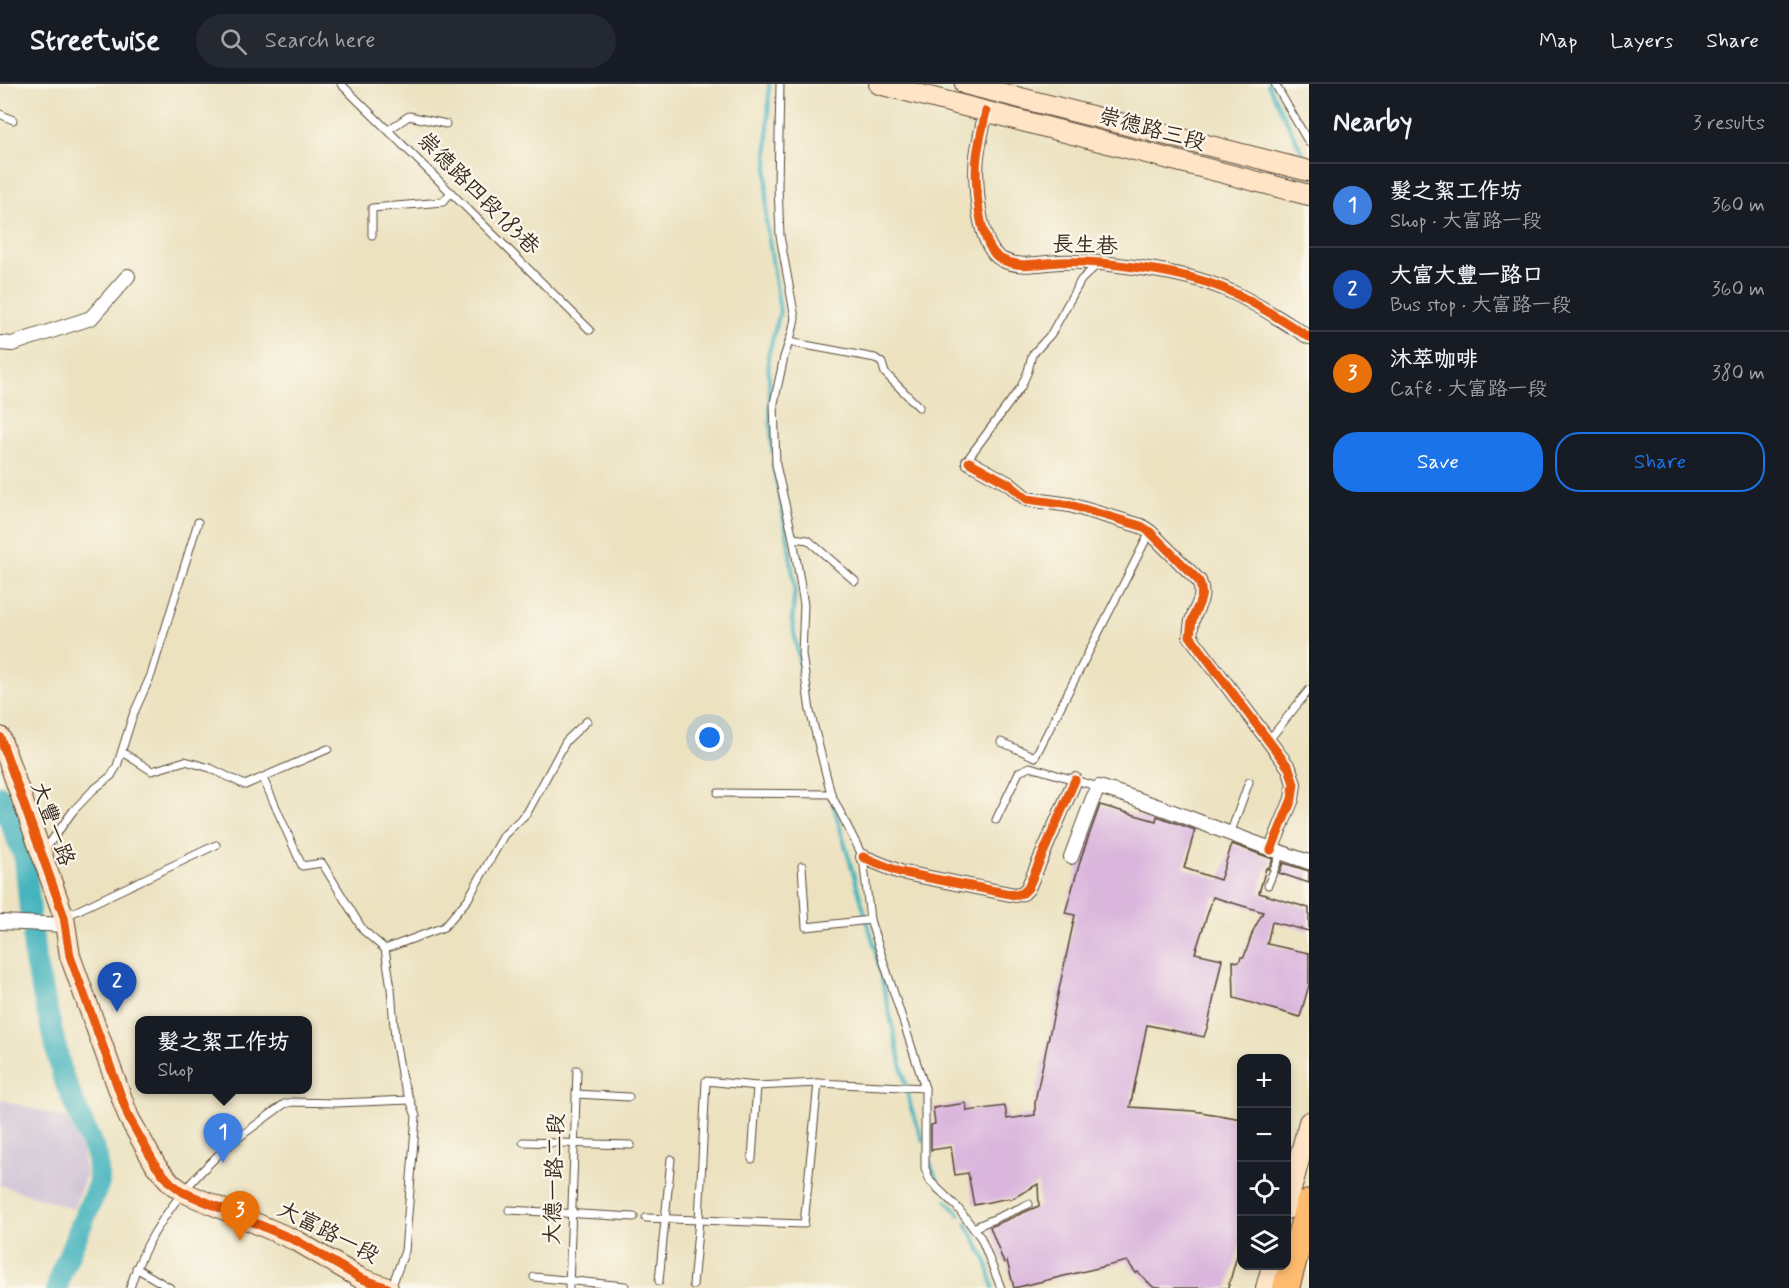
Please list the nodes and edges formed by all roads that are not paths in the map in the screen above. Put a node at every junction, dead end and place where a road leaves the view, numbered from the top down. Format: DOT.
graph roads {
  1 [pos="341,84"];
  2 [pos="780,84"];
  3 [pos="879,84"];
  4 [pos="965,84"];
  5 [pos="1275,84"];
  6 [pos="986,111"];
  7 [pos="0,114"];
  8 [pos="13,120"];
  9 [pos="447,124"];
  10 [pos="388,130"];
  11 [pos="1309,143"];
  12 [pos="1308,171"];
  13 [pos="452,192"];
  14 [pos="1309,195"];
  15 [pos="372,235"];
  16 [pos="1099,263"];
  17 [pos="128,276"];
  18 [pos="590,330"];
  19 [pos="1309,337"];
  20 [pos="789,342"];
  21 [pos="0,344"];
  22 [pos="919,406"];
  23 [pos="970,459"];
  24 [pos="198,522"];
  25 [pos="1150,532"];
  26 [pos="793,538"];
  27 [pos="855,581"];
  28 [pos="1309,690"];
  29 [pos="587,721"];
  30 [pos="0,737"];
  31 [pos="1269,740"];
  32 [pos="1000,742"];
  33 [pos="328,749"];
  34 [pos="122,753"];
  35 [pos="263,778"];
  36 [pos="1075,780"];
  37 [pos="1249,782"];
  38 [pos="1100,787"];
  39 [pos="718,793"];
  40 [pos="831,794"];
  41 [pos="996,820"];
  42 [pos="1230,834"];
  43 [pos="216,844"];
  44 [pos="1276,852"];
  45 [pos="43,853"];
  46 [pos="863,857"];
  47 [pos="1071,857"];
  48 [pos="1309,862"];
  49 [pos="802,866"];
  50 [pos="1268,885"];
  51 [pos="870,920"];
  52 [pos="65,921"];
  53 [pos="0,922"];
  54 [pos="385,949"];
  55 [pos="578,1070"];
  56 [pos="818,1083"];
  57 [pos="757,1086"];
  58 [pos="925,1088"];
  59 [pos="576,1094"];
  60 [pos="628,1097"];
  61 [pos="410,1100"];
  62 [pos="1309,1122"];
  63 [pos="523,1142"];
  64 [pos="575,1143"];
  65 [pos="632,1145"];
  66 [pos="671,1159"];
  67 [pos="752,1159"];
  68 [pos="183,1192"];
  69 [pos="1291,1193"];
  70 [pos="1309,1203"];
  71 [pos="1029,1204"];
  72 [pos="509,1210"];
  73 [pos="572,1214"];
  74 [pos="634,1217"];
  75 [pos="646,1218"];
  76 [pos="664,1219"];
  77 [pos="699,1220"];
  78 [pos="973,1228"];
  79 [pos="1309,1261"];
  80 [pos="136,1268"];
  81 [pos="1271,1270"];
  82 [pos="534,1277"];
  83 [pos="659,1281"];
  84 [pos="358,1283"];
  85 [pos="569,1284"];
  86 [pos="693,1285"];
  87 [pos="625,1286"];
  88 [pos="130,1288"];
  89 [pos="170,1288"];
  90 [pos="389,1288"];
  91 [pos="1001,1288"];
  92 [pos="1266,1288"];
  93 [pos="1286,1288"];
  94 [pos="1302,1288"];
  1 -- 10 [label="lane, 崇德路四段183巷"];
  2 -- 20 [label="lane"];
  3 -- 6 [label="street, 崇德路三段"];
  4 -- 12 [label="street, 崇德路三段"];
  5 -- 11 [label="lane"];
  6 -- 14 [label="street, 崇德路三段"];
  6 -- 16 [label="street, 長生巷"];
  7 -- 8 [label="lane"];
  9 -- 10 [label="lane"];
  10 -- 13 [label="lane, 崇德路四段183巷"];
  13 -- 15 [label="lane"];
  13 -- 18 [label="lane, 崇德路四段183巷"];
  16 -- 19 [label="street, 長生巷"];
  16 -- 23 [label="lane"];
  17 -- 21 [label="street"];
  20 -- 22 [label="lane"];
  20 -- 26 [label="lane"];
  23 -- 25 [label="street"];
  24 -- 34 [label="lane"];
  25 -- 31 [label="street"];
  25 -- 32 [label="lane"];
  26 -- 27 [label="lane"];
  26 -- 40 [label="lane"];
  28 -- 31 [label="lane"];
  29 -- 54 [label="lane"];
  30 -- 45 [label="street, 大豐一路"];
  31 -- 44 [label="street"];
  33 -- 35 [label="lane"];
  34 -- 35 [label="lane"];
  34 -- 45 [label="lane"];
  35 -- 54 [label="lane"];
  36 -- 38 [label="lane"];
  36 -- 41 [label="lane"];
  36 -- 46 [label="street"];
  37 -- 42 [label="lane"];
  38 -- 42 [label="street"];
  38 -- 47 [label="street"];
  39 -- 40 [label="lane"];
  40 -- 46 [label="lane"];
  42 -- 44 [label="street"];
  43 -- 52 [label="lane"];
  44 -- 48 [label="street"];
  44 -- 50 [label="lane"];
  45 -- 52 [label="street, 大豐一路"];
  46 -- 51 [label="lane"];
  49 -- 51 [label="lane"];
  51 -- 58 [label="lane"];
  52 -- 53 [label="street"];
  52 -- 68 [label="street, 大富路一段"];
  54 -- 61 [label="lane"];
  55 -- 59 [label="lane, 大德一路二段"];
  56 -- 57 [label="lane"];
  56 -- 58 [label="lane"];
  56 -- 77 [label="lane"];
  57 -- 67 [label="lane"];
  57 -- 77 [label="lane"];
  58 -- 78 [label="lane"];
  59 -- 60 [label="lane"];
  59 -- 64 [label="lane, 大德一路二段"];
  61 -- 68 [label="lane"];
  61 -- 90 [label="lane"];
  62 -- 69 [label="street"];
  63 -- 64 [label="lane"];
  64 -- 65 [label="lane"];
  64 -- 73 [label="lane, 大德一路二段"];
  66 -- 76 [label="lane"];
  68 -- 80 [label="lane"];
  68 -- 84 [label="street, 大富路一段"];
  70 -- 93 [label="highway"];
  71 -- 78 [label="lane"];
  72 -- 73 [label="lane"];
  73 -- 74 [label="lane"];
  73 -- 85 [label="lane, 大德一路二段"];
  75 -- 76 [label="lane"];
  76 -- 77 [label="lane"];
  76 -- 83 [label="lane"];
  77 -- 86 [label="lane"];
  78 -- 91 [label="lane"];
  79 -- 94 [label="highway"];
  80 -- 88 [label="lane"];
  80 -- 89 [label="lane"];
  81 -- 92 [label="street"];
  82 -- 85 [label="lane"];
  84 -- 90 [label="street, 大富路一段"];
  85 -- 87 [label="lane"];
}
